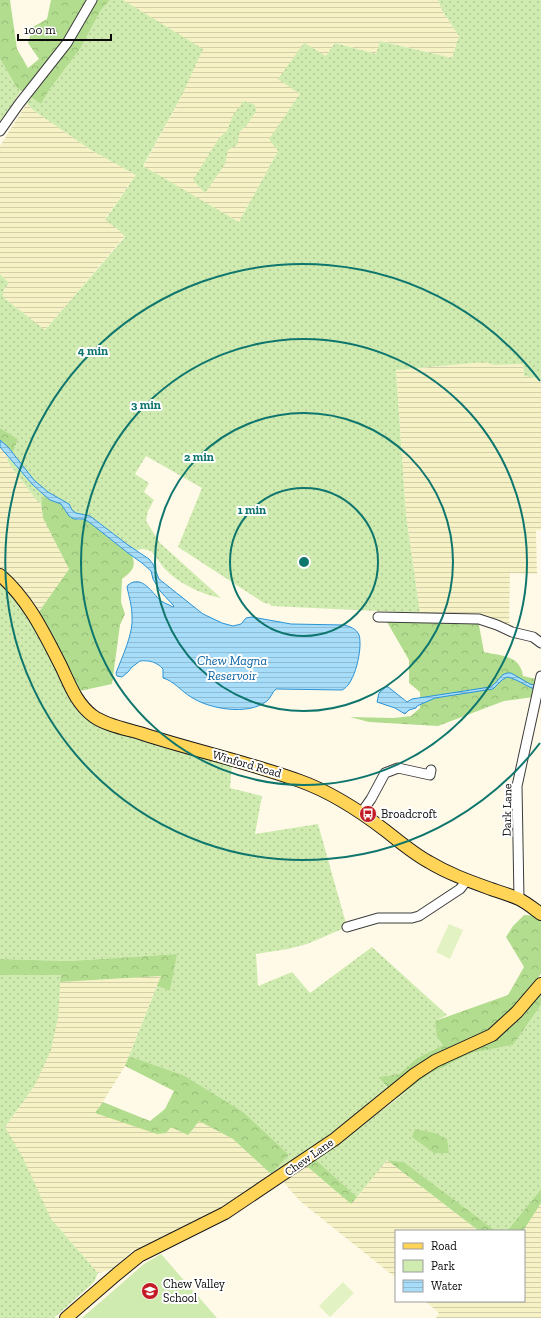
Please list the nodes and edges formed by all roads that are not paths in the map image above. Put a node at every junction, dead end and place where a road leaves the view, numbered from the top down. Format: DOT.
graph roads {
  1 [pos="92,0"];
  2 [pos="0,130"];
  3 [pos="0,575"];
  4 [pos="378,617"];
  5 [pos="541,643"];
  6 [pos="541,676"];
  7 [pos="430,775"];
  8 [pos="361,813"];
  9 [pos="467,880"];
  10 [pos="519,899"];
  11 [pos="541,914"];
  12 [pos="347,927"];
  13 [pos="541,984"];
  14 [pos="66,1318"];
  1 -- 2 [label="street"];
  3 -- 8 [label="main road, Winford Road"];
  4 -- 5 [label="street"];
  6 -- 10 [label="street, Dark Lane"];
  7 -- 8 [label="street"];
  8 -- 9 [label="main road, Winford Road"];
  9 -- 10 [label="main road, Winford Road"];
  9 -- 12 [label="street"];
  10 -- 11 [label="main road, Winford Road"];
  13 -- 14 [label="main road, Chew Lane"];
}
